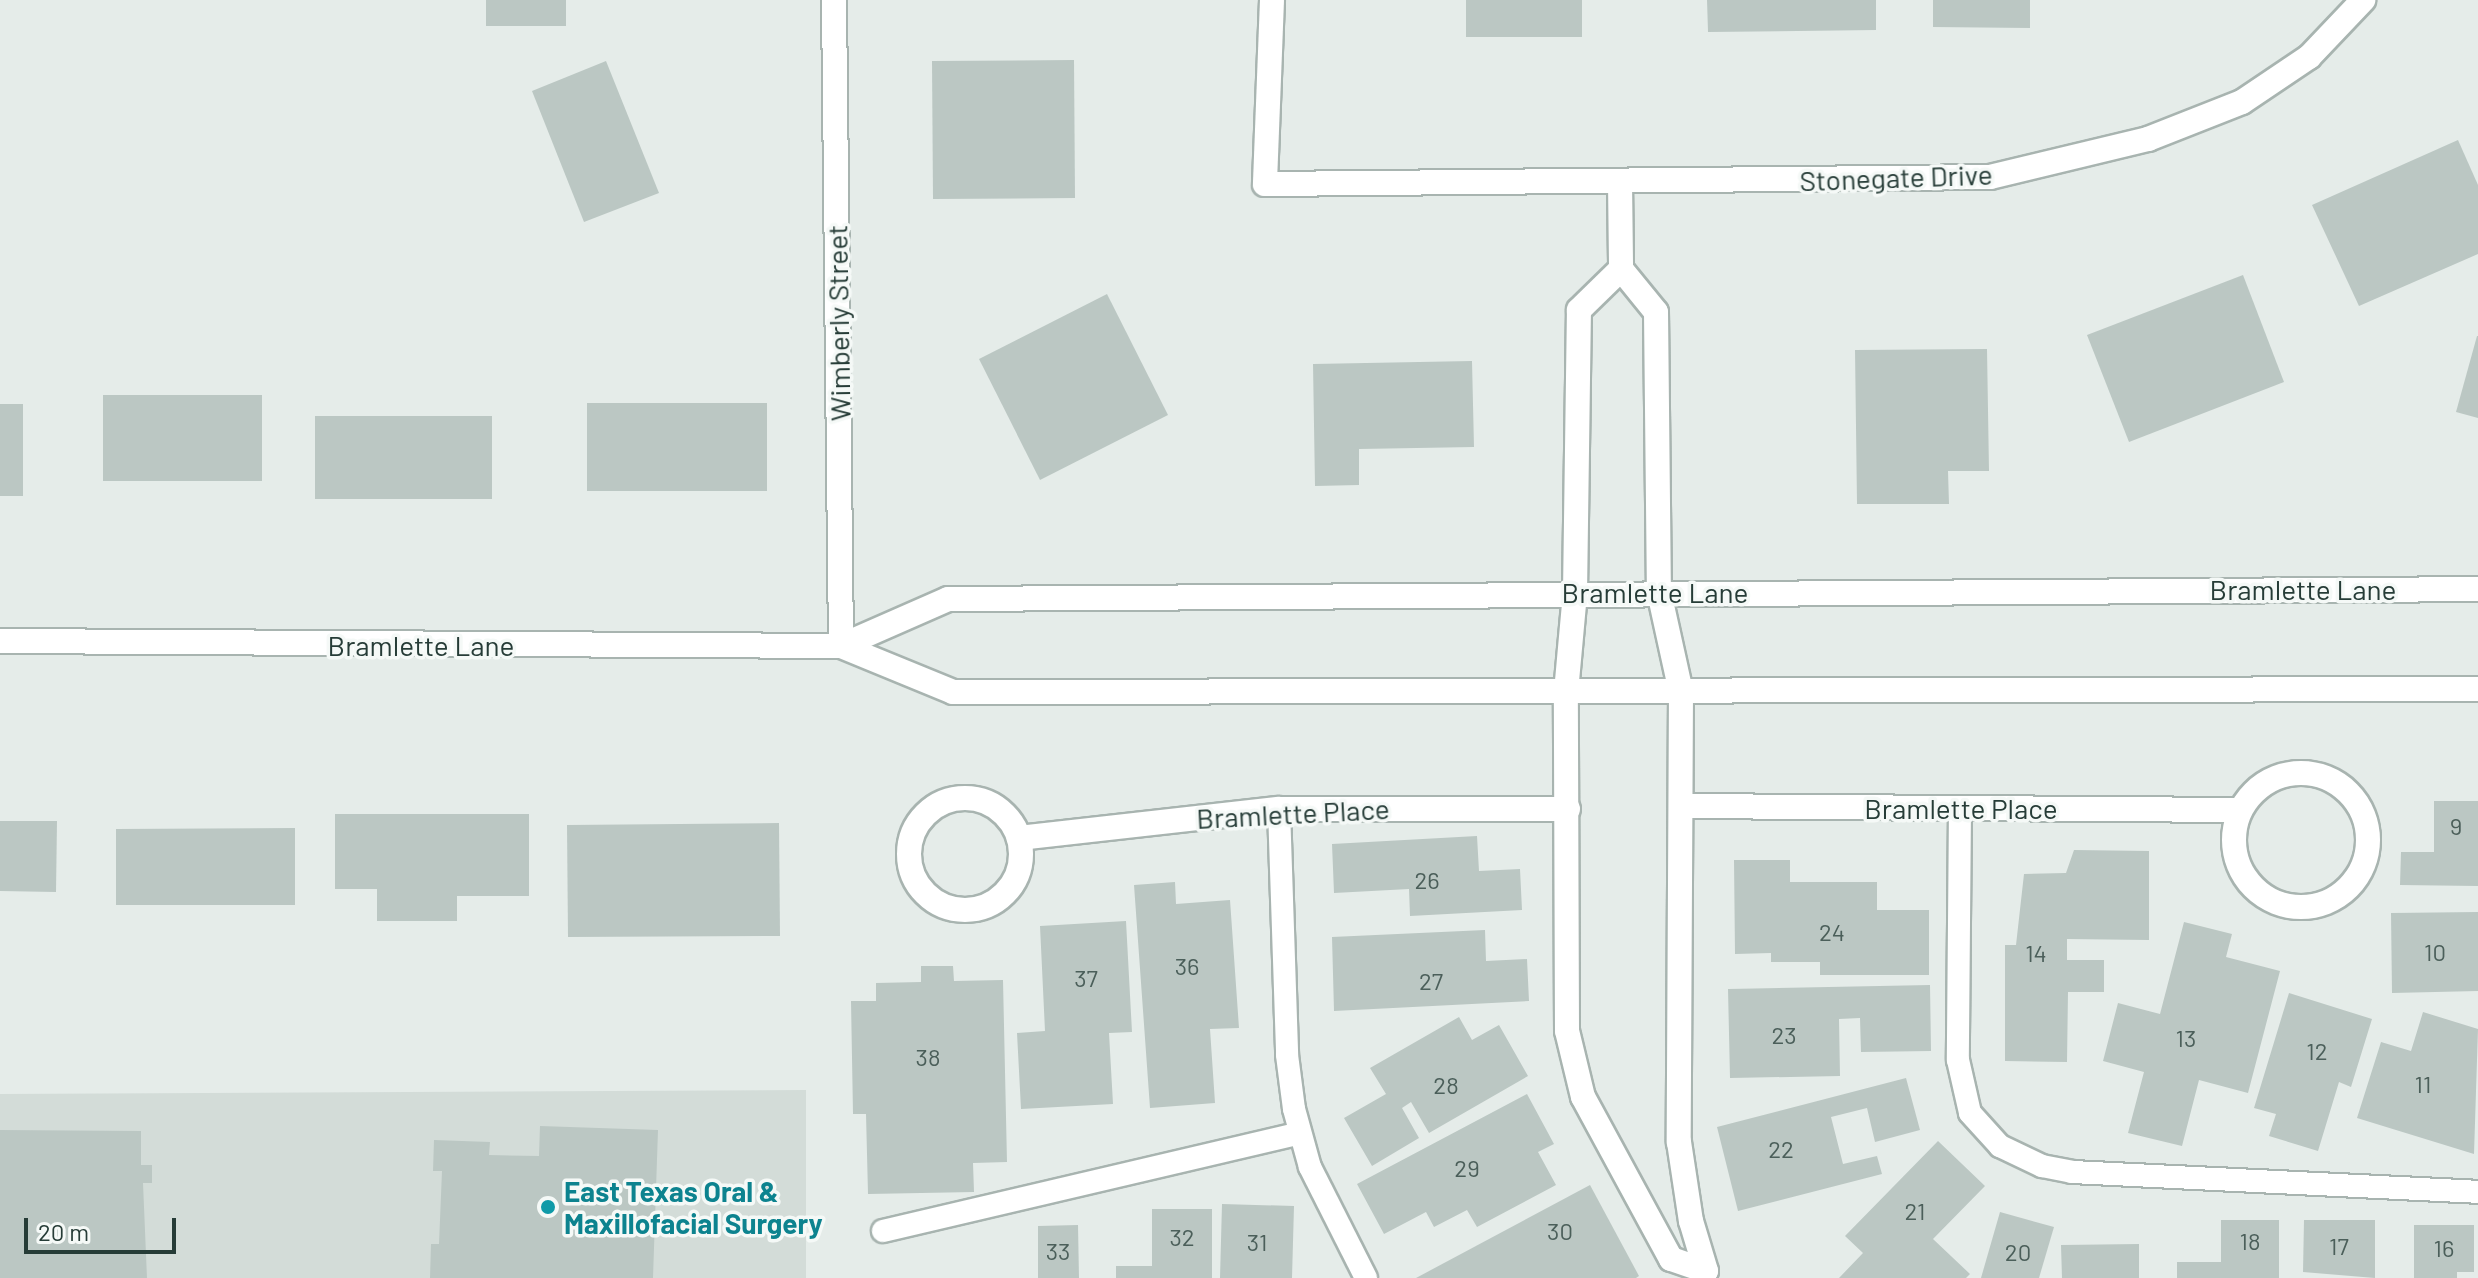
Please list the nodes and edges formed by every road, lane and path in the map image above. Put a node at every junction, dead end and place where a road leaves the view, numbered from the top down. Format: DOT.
graph roads {
  1 [pos="834,0"];
  2 [pos="1272,0"];
  3 [pos="2363,0"];
  4 [pos="1620,182"];
  5 [pos="1621,269"];
  6 [pos="2478,589"];
  7 [pos="1659,592"];
  8 [pos="1575,593"];
  9 [pos="0,641"];
  10 [pos="841,646"];
  11 [pos="2478,689"];
  12 [pos="1566,692"];
  13 [pos="1681,692"];
  14 [pos="1682,806"];
  15 [pos="1960,808"];
  16 [pos="1279,809"];
  17 [pos="1568,809"];
  18 [pos="2240,810"];
  19 [pos="1019,838"];
  20 [pos="1300,1133"];
  21 [pos="2478,1192"];
  22 [pos="883,1231"];
  23 [pos="1709,1274"];
  24 [pos="1366,1278"];
  1 -- 10 [label="street, Wimberly Street"];
  2 -- 4 [label="street, Stonegate Drive"];
  3 -- 4 [label="street, Stonegate Drive"];
  4 -- 5 [label="street"];
  5 -- 7 [label="street"];
  5 -- 8 [label="street"];
  6 -- 7 [label="street, Bramlette Lane"];
  7 -- 8 [label="street, Bramlette Lane"];
  7 -- 13 [label="street"];
  8 -- 10 [label="street, Bramlette Lane"];
  8 -- 12 [label="street"];
  9 -- 10 [label="street, Bramlette Lane"];
  10 -- 12 [label="street, Bramlette Lane"];
  11 -- 13 [label="street, Bramlette Lane"];
  12 -- 13 [label="street, Bramlette Lane"];
  12 -- 17 [label="street"];
  13 -- 14 [label="street"];
  14 -- 15 [label="street, Bramlette Place"];
  14 -- 23 [label="street"];
  15 -- 18 [label="street, Bramlette Place"];
  15 -- 21 [label="lane"];
  16 -- 17 [label="street, Bramlette Place"];
  16 -- 19 [label="street, Bramlette Place"];
  16 -- 20 [label="lane"];
  17 -- 23 [label="street"];
  18 -- 18 [label="street"];
  19 -- 19 [label="street"];
  20 -- 22 [label="lane"];
  20 -- 24 [label="lane"];
}
